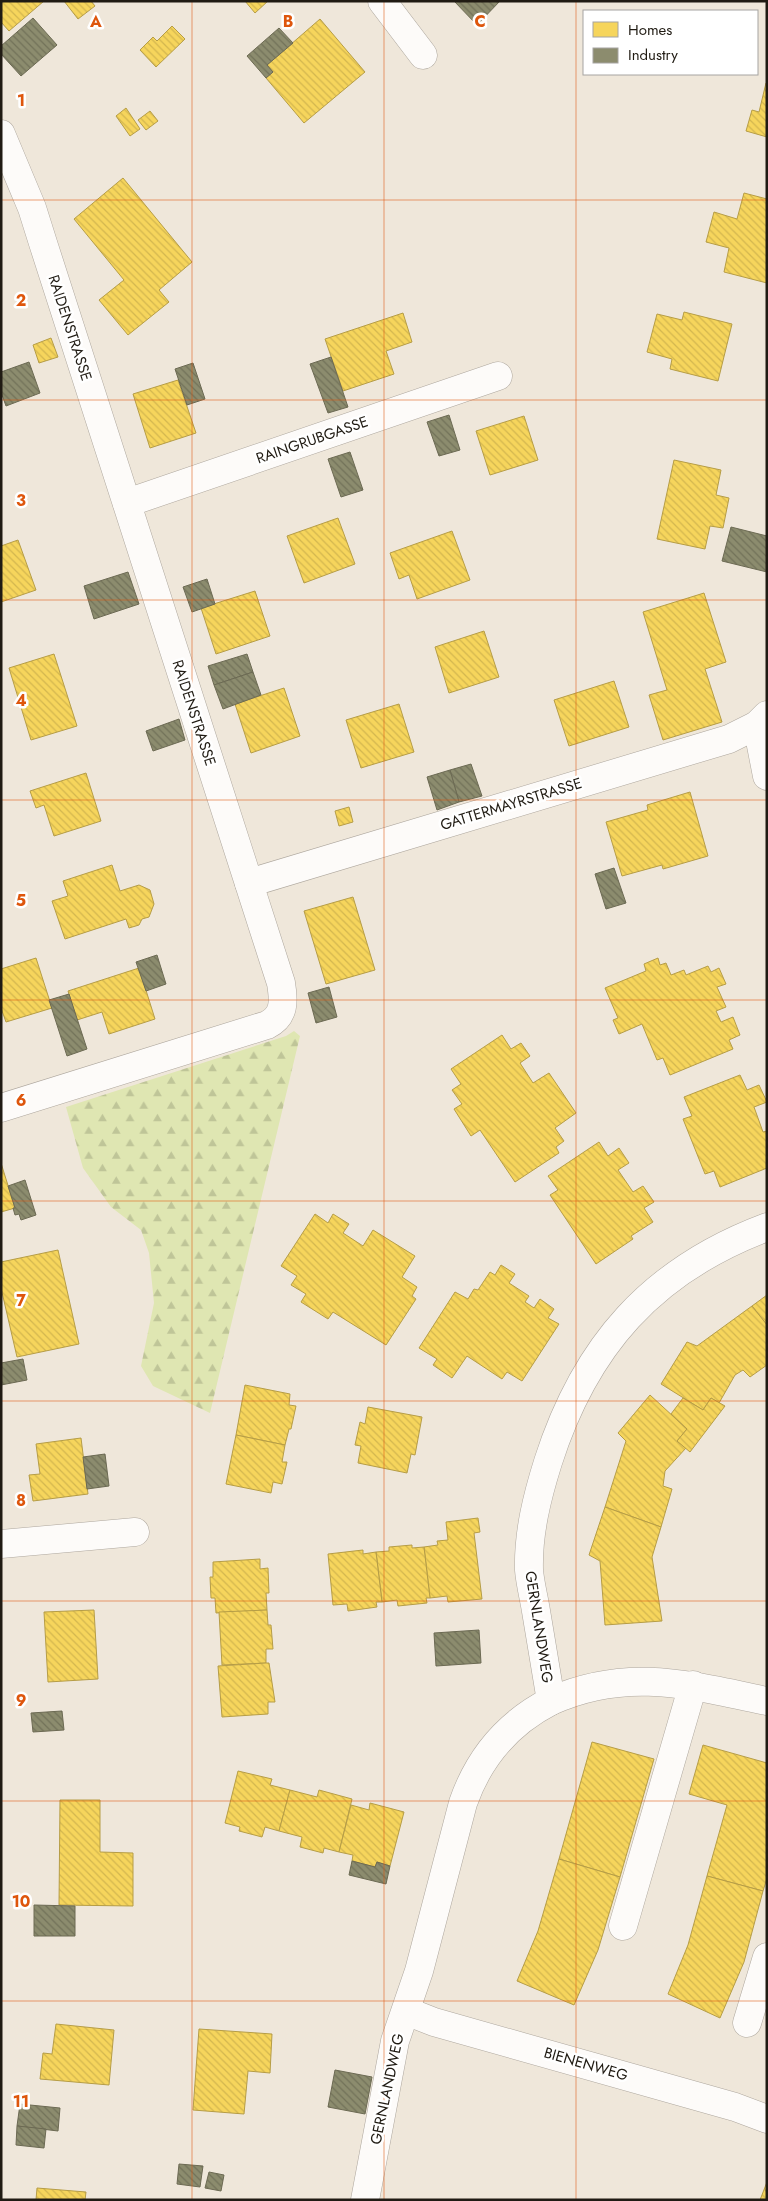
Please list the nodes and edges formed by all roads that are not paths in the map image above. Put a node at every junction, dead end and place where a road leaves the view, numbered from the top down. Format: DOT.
graph roads {
  1 [pos="382,1"];
  2 [pos="423,55"];
  3 [pos="1,134"];
  4 [pos="498,376"];
  5 [pos="126,504"];
  6 [pos="762,720"];
  7 [pos="767,776"];
  8 [pos="249,883"];
  9 [pos="1,1108"];
  10 [pos="767,1227"];
  11 [pos="135,1532"];
  12 [pos="1,1544"];
  13 [pos="693,1686"];
  14 [pos="551,1701"];
  15 [pos="767,1701"];
  16 [pos="623,1926"];
  17 [pos="767,1957"];
  18 [pos="406,2011"];
  19 [pos="748,2023"];
  20 [pos="767,2119"];
  21 [pos="365,2200"];
  1 -- 2 [label="street"];
  3 -- 5 [label="street, RAIDENSTRASSE"];
  4 -- 5 [label="street, RAINGRUBGASSE"];
  5 -- 8 [label="street, RAIDENSTRASSE"];
  6 -- 7 [label="street"];
  6 -- 8 [label="street, GATTERMAYRSTRASSE"];
  8 -- 9 [label="street, RAIDENSTRASSE"];
  10 -- 14 [label="street, GERNLANDWEG"];
  11 -- 12 [label="street"];
  13 -- 14 [label="street"];
  13 -- 15 [label="street"];
  13 -- 16 [label="street"];
  14 -- 18 [label="street, GERNLANDWEG"];
  17 -- 19 [label="street"];
  18 -- 20 [label="street, BIENENWEG"];
  18 -- 21 [label="street, GERNLANDWEG"];
}
